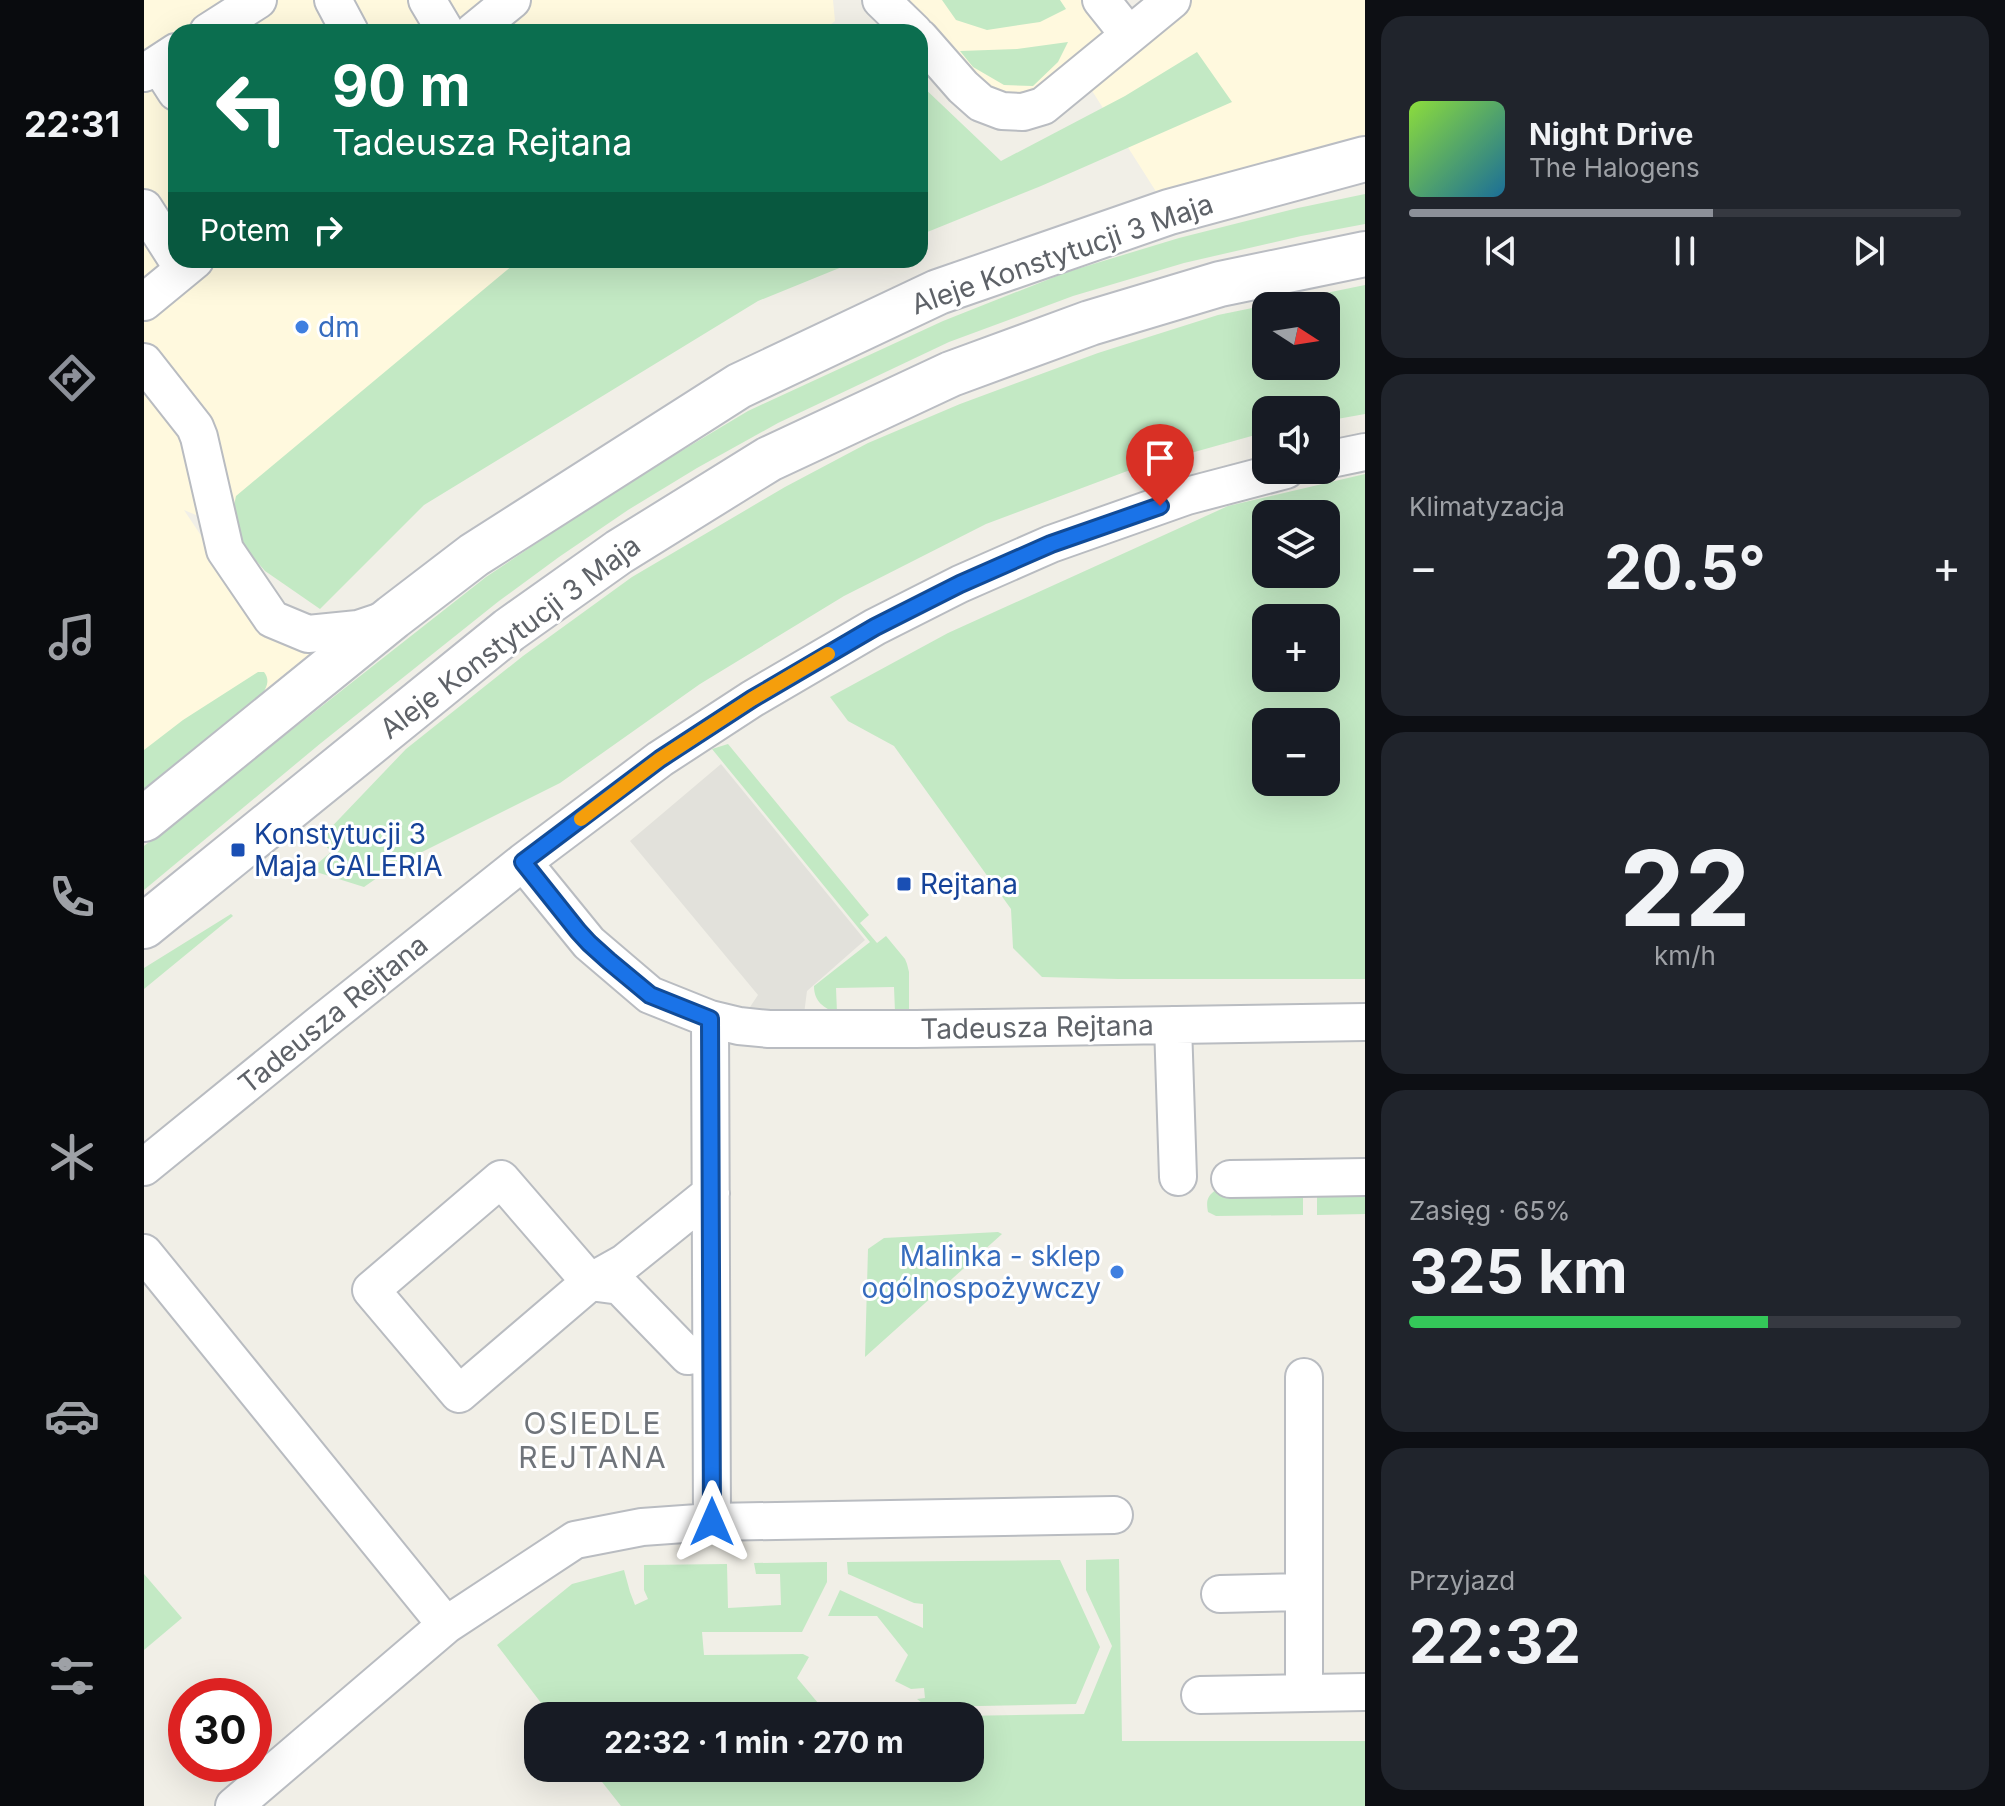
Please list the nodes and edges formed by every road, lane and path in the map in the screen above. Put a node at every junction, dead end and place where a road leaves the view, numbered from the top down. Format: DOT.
graph roads {
  1 [pos="333,0"];
  2 [pos="427,0"];
  3 [pos="512,0"];
  4 [pos="881,0"];
  5 [pos="1101,0"];
  6 [pos="1172,0"];
  7 [pos="346,24"];
  8 [pos="441,24"];
  9 [pos="483,24"];
  10 [pos="907,24"];
  11 [pos="1129,35"];
  12 [pos="928,47"];
  13 [pos="1365,159"];
  14 [pos="144,208"];
  15 [pos="168,241"];
  16 [pos="1365,254"];
  17 [pos="177,268"];
  18 [pos="144,302"];
  19 [pos="144,362"];
  20 [pos="1365,452"];
  21 [pos="1340,457"];
  22 [pos="1252,479"];
  23 [pos="393,617"];
  24 [pos="144,819"];
  25 [pos="523,862"];
  26 [pos="144,926"];
  27 [pos="710,1019"];
  28 [pos="1365,1022"];
  29 [pos="1173,1025"];
  30 [pos="144,1167"];
  31 [pos="1178,1177"];
  32 [pos="1365,1177"];
  33 [pos="1230,1179"];
  34 [pos="711,1193"];
  35 [pos="144,1253"];
  36 [pos="590,1282"];
  37 [pos="711,1352"];
  38 [pos="1304,1377"];
  39 [pos="1114,1515"];
  40 [pos="712,1522"];
  41 [pos="1304,1592"];
  42 [pos="1220,1594"];
  43 [pos="446,1625"];
  44 [pos="1365,1692"];
  45 [pos="1304,1693"];
  46 [pos="1200,1695"];
  47 [pos="234,1806"];
  1 -- 7 [label="street"];
  2 -- 8 [label="street"];
  3 -- 9 [label="street"];
  4 -- 10 [label="street"];
  5 -- 11 [label="street"];
  6 -- 11 [label="street"];
  11 -- 12 [label="street"];
  13 -- 23 [label="main road, Aleje Konstytucji 3 Maja"];
  14 -- 15 [label="street"];
  16 -- 26 [label="main road, Aleje Konstytucji 3 Maja"];
  17 -- 18 [label="street"];
  19 -- 23 [label="street"];
  20 -- 21 [label="street"];
  22 -- 25 [label="street, Tadeusza Rejtana"];
  23 -- 24 [label="main road, Aleje Konstytucji 3 Maja"];
  25 -- 27 [label="street, Tadeusza Rejtana"];
  25 -- 30 [label="street, Tadeusza Rejtana"];
  27 -- 29 [label="street, Tadeusza Rejtana"];
  27 -- 34 [label="street"];
  28 -- 29 [label="street, Tadeusza Rejtana"];
  29 -- 31 [label="street"];
  32 -- 33 [label="street"];
  34 -- 36 [label="street"];
  34 -- 37 [label="street"];
  35 -- 43 [label="street"];
  36 -- 36 [label="street"];
  36 -- 37 [label="street"];
  37 -- 40 [label="street"];
  38 -- 41 [label="street"];
  39 -- 40 [label="street"];
  40 -- 43 [label="street"];
  41 -- 42 [label="street"];
  41 -- 45 [label="street"];
  43 -- 47 [label="street"];
  44 -- 45 [label="street"];
  45 -- 46 [label="street"];
}
